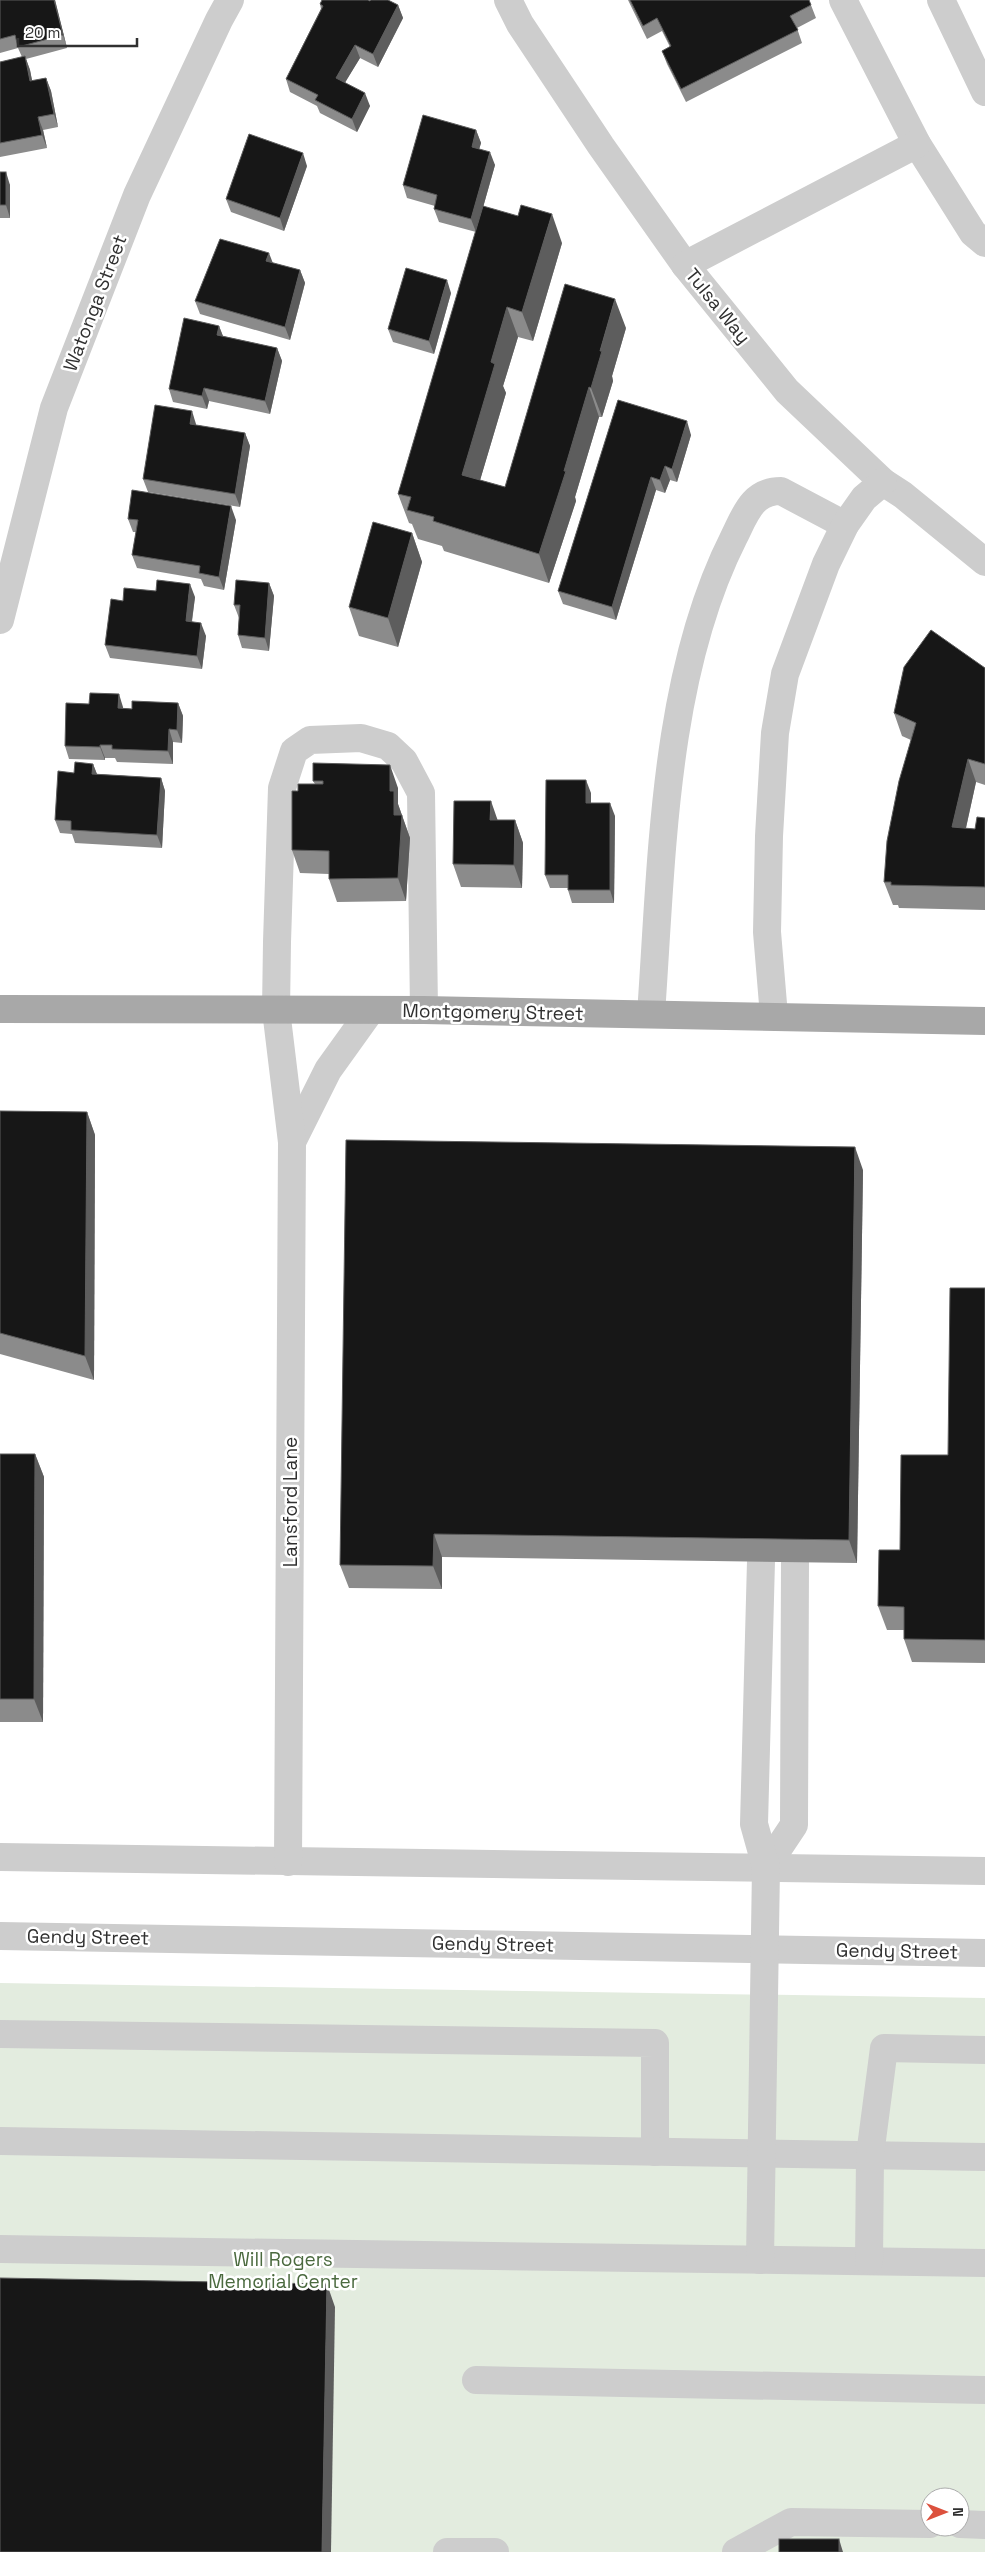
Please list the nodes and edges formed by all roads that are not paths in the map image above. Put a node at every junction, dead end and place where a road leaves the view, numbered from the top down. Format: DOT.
graph roads {
  1 [pos="230,0"];
  2 [pos="508,0"];
  3 [pos="843,0"];
  4 [pos="941,0"];
  5 [pos="985,92"];
  6 [pos="917,144"];
  7 [pos="985,243"];
  8 [pos="685,265"];
  9 [pos="883,482"];
  10 [pos="845,525"];
  11 [pos="985,562"];
  12 [pos="0,620"];
  13 [pos="0,1008"];
  14 [pos="276,1010"];
  15 [pos="371,1010"];
  16 [pos="424,1010"];
  17 [pos="651,1014"];
  18 [pos="774,1016"];
  19 [pos="984,1024"];
  20 [pos="292,1142"];
  21 [pos="761,1561"];
  22 [pos="794,1562"];
  23 [pos="0,1857"];
  24 [pos="288,1862"];
  25 [pos="766,1867"];
  26 [pos="985,1871"];
  27 [pos="0,1936"];
  28 [pos="766,1949"];
  29 [pos="985,1953"];
  30 [pos="0,2034"];
  31 [pos="985,2050"];
  32 [pos="0,2141"];
  33 [pos="655,2152"];
  34 [pos="762,2153"];
  35 [pos="870,2155"];
  36 [pos="985,2157"];
  37 [pos="0,2249"];
  38 [pos="760,2260"];
  39 [pos="869,2261"];
  40 [pos="985,2263"];
  41 [pos="476,2380"];
  42 [pos="985,2390"];
  43 [pos="920,2524"];
  44 [pos="970,2524"];
  45 [pos="985,2525"];
  46 [pos="447,2552"];
  47 [pos="495,2552"];
  48 [pos="736,2552"];
  1 -- 12 [label="street, Watonga Street"];
  2 -- 8 [label="street, Tulsa Way"];
  3 -- 6 [label="street"];
  4 -- 5 [label="street"];
  6 -- 7 [label="street"];
  6 -- 8 [label="street"];
  8 -- 9 [label="street, Tulsa Way"];
  9 -- 10 [label="street"];
  9 -- 11 [label="street, Tulsa Way"];
  10 -- 17 [label="street"];
  10 -- 18 [label="street"];
  13 -- 14 [label="main road, Montgomery Street"];
  14 -- 15 [label="main road, Montgomery Street"];
  14 -- 16 [label="street, Lansford Lane"];
  14 -- 20 [label="street, Lansford Lane"];
  15 -- 16 [label="main road, Montgomery Street"];
  15 -- 20 [label="street, Lansford Lane"];
  16 -- 17 [label="main road, Montgomery Street"];
  17 -- 18 [label="main road, Montgomery Street"];
  18 -- 19 [label="main road, Montgomery Street"];
  20 -- 24 [label="street, Lansford Lane"];
  21 -- 25 [label="street"];
  22 -- 25 [label="street"];
  23 -- 24 [label="street"];
  24 -- 25 [label="street"];
  25 -- 26 [label="street"];
  25 -- 28 [label="street"];
  27 -- 28 [label="street, Gendy Street"];
  28 -- 29 [label="street, Gendy Street"];
  28 -- 34 [label="street"];
  30 -- 33 [label="street"];
  31 -- 35 [label="street"];
  32 -- 33 [label="street"];
  33 -- 34 [label="street"];
  34 -- 35 [label="street"];
  34 -- 38 [label="street"];
  35 -- 36 [label="street"];
  35 -- 39 [label="street"];
  37 -- 38 [label="street"];
  38 -- 39 [label="street"];
  39 -- 40 [label="street"];
  41 -- 42 [label="street"];
  43 -- 48 [label="street"];
  44 -- 45 [label="street"];
  46 -- 47 [label="street"];
}
